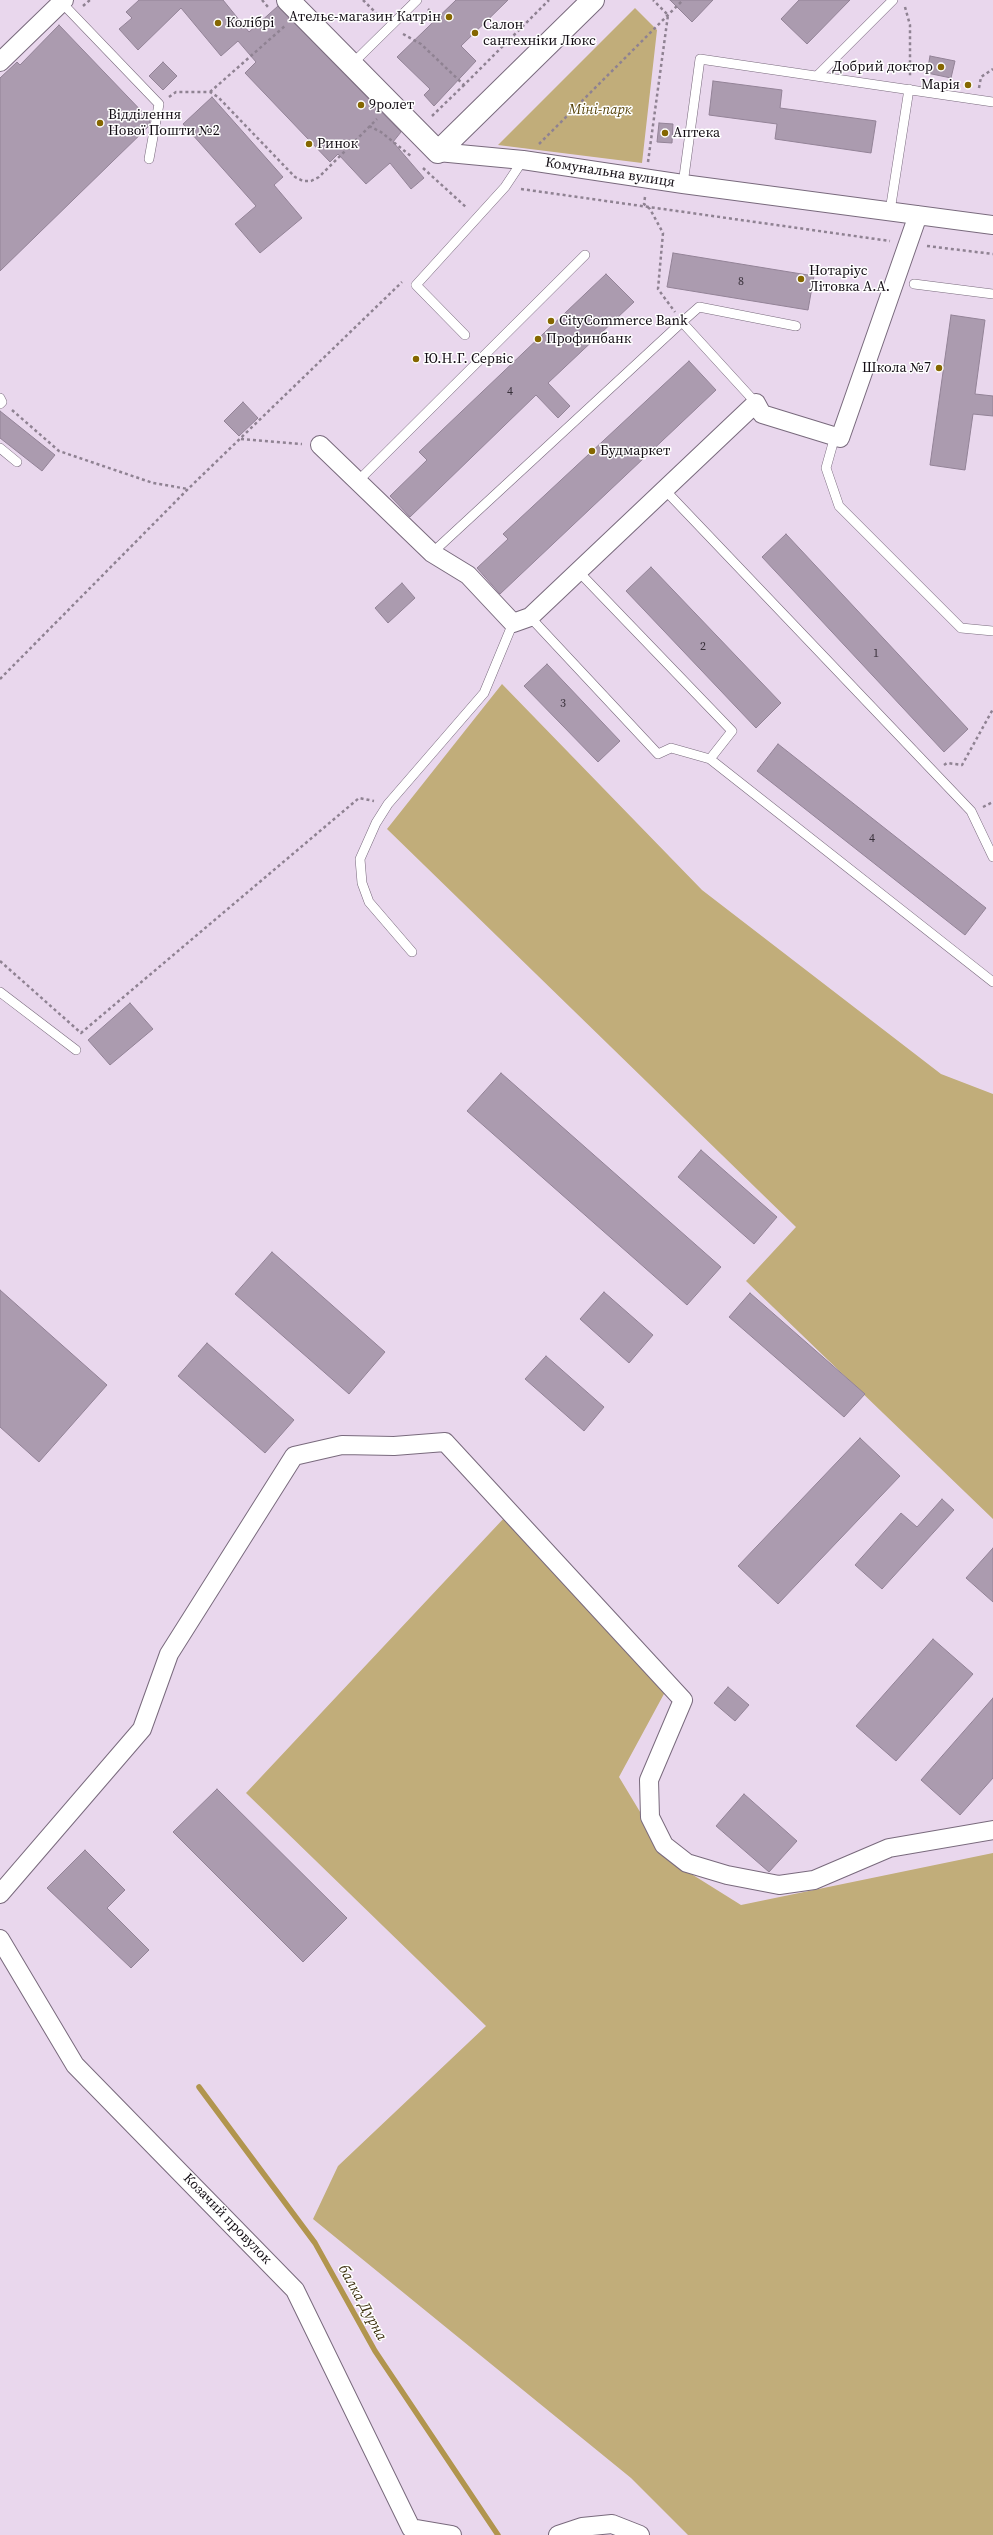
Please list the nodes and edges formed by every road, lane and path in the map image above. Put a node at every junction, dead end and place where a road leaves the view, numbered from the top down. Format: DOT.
graph roads {
  1 [pos="288,0"];
  2 [pos="364,0"];
  3 [pos="417,0"];
  4 [pos="550,0"];
  5 [pos="593,0"];
  6 [pos="683,0"];
  7 [pos="893,0"];
  8 [pos="903,0"];
  9 [pos="63,1"];
  10 [pos="286,25"];
  11 [pos="390,27"];
  12 [pos="0,62"];
  13 [pos="352,64"];
  14 [pos="993,69"];
  15 [pos="817,76"];
  16 [pos="464,85"];
  17 [pos="909,89"];
  18 [pos="210,92"];
  19 [pos="976,100"];
  20 [pos="993,102"];
  21 [pos="159,104"];
  22 [pos="376,118"];
  23 [pos="369,126"];
  24 [pos="417,130"];
  25 [pos="438,152"];
  26 [pos="414,159"];
  27 [pos="149,160"];
  28 [pos="523,160"];
  29 [pos="418,163"];
  30 [pos="683,184"];
  31 [pos="505,187"];
  32 [pos="473,202"];
  33 [pos="467,208"];
  34 [pos="890,211"];
  35 [pos="462,213"];
  36 [pos="918,215"];
  37 [pos="993,225"];
  38 [pos="910,244"];
  39 [pos="585,254"];
  40 [pos="993,254"];
  41 [pos="404,280"];
  42 [pos="914,284"];
  43 [pos="993,294"];
  44 [pos="682,322"];
  45 [pos="796,326"];
  46 [pos="465,335"];
  47 [pos="1,401"];
  48 [pos="756,403"];
  49 [pos="835,436"];
  50 [pos="240,439"];
  51 [pos="320,445"];
  52 [pos="0,448"];
  53 [pos="17,462"];
  54 [pos="358,481"];
  55 [pos="188,489"];
  56 [pos="664,489"];
  57 [pos="432,553"];
  58 [pos="578,571"];
  59 [pos="530,617"];
  60 [pos="512,623"];
  61 [pos="993,632"];
  62 [pos="0,679"];
  63 [pos="993,709"];
  64 [pos="710,759"];
  65 [pos="935,774"];
  66 [pos="388,804"];
  67 [pos="993,857"];
  68 [pos="412,952"];
  69 [pos="0,961"];
  70 [pos="993,982"];
  71 [pos="0,992"];
  72 [pos="76,1050"];
  73 [pos="993,1830"];
  74 [pos="0,1894"];
  75 [pos="0,1939"];
  76 [pos="413,2531"];
  77 [pos="452,2535"];
  78 [pos="558,2535"];
  79 [pos="640,2535"];
  1 -- 13 [label="main road"];
  2 -- 11 [label="path"];
  3 -- 11 [label="lane"];
  4 -- 16 [label="path"];
  5 -- 25 [label="main road"];
  6 -- 28 [label="path"];
  7 -- 15 [label="lane"];
  8 -- 17 [label="path"];
  9 -- 12 [label="street"];
  9 -- 21 [label="lane"];
  10 -- 18 [label="path"];
  11 -- 13 [label="lane"];
  11 -- 16 [label="path"];
  13 -- 24 [label="main road"];
  14 -- 19 [label="path"];
  15 -- 17 [label="lane"];
  15 -- 30 [label="lane"];
  16 -- 24 [label="path"];
  17 -- 19 [label="lane"];
  17 -- 34 [label="lane"];
  18 -- 21 [label="path"];
  18 -- 23 [label="path"];
  19 -- 20 [label="lane"];
  21 -- 27 [label="lane"];
  22 -- 23 [label="path"];
  23 -- 26 [label="path"];
  24 -- 25 [label="main road"];
  25 -- 28 [label="street, Комунальна вулиця"];
  28 -- 30 [label="street, Комунальна вулиця"];
  28 -- 31 [label="lane"];
  29 -- 33 [label="path"];
  30 -- 34 [label="street, Комунальна вулиця"];
  31 -- 38 [label="path"];
  31 -- 46 [label="lane"];
  32 -- 33 [label="path"];
  33 -- 35 [label="path"];
  34 -- 36 [label="street, Комунальна вулиця"];
  36 -- 37 [label="street, Комунальна вулиця"];
  36 -- 38 [label="street"];
  38 -- 40 [label="path"];
  38 -- 49 [label="street"];
  39 -- 54 [label="lane"];
  41 -- 50 [label="path"];
  42 -- 43 [label="lane"];
  44 -- 45 [label="lane"];
  44 -- 48 [label="lane"];
  44 -- 57 [label="lane"];
  47 -- 55 [label="path"];
  48 -- 49 [label="street"];
  48 -- 56 [label="street"];
  49 -- 61 [label="lane"];
  50 -- 51 [label="path"];
  50 -- 55 [label="path"];
  51 -- 54 [label="street"];
  52 -- 53 [label="lane"];
  54 -- 57 [label="street"];
  55 -- 62 [label="path"];
  56 -- 58 [label="street"];
  56 -- 65 [label="lane"];
  57 -- 60 [label="street"];
  58 -- 59 [label="street"];
  58 -- 64 [label="lane"];
  59 -- 60 [label="street"];
  59 -- 64 [label="lane"];
  60 -- 66 [label="lane"];
  63 -- 65 [label="path"];
  64 -- 70 [label="lane"];
  65 -- 67 [label="lane"];
  66 -- 68 [label="lane"];
  66 -- 69 [label="path"];
  71 -- 72 [label="lane"];
  73 -- 74 [label="street"];
  75 -- 76 [label="street, Козачий провулок"];
  76 -- 77 [label="street"];
  78 -- 79 [label="street"];
}
